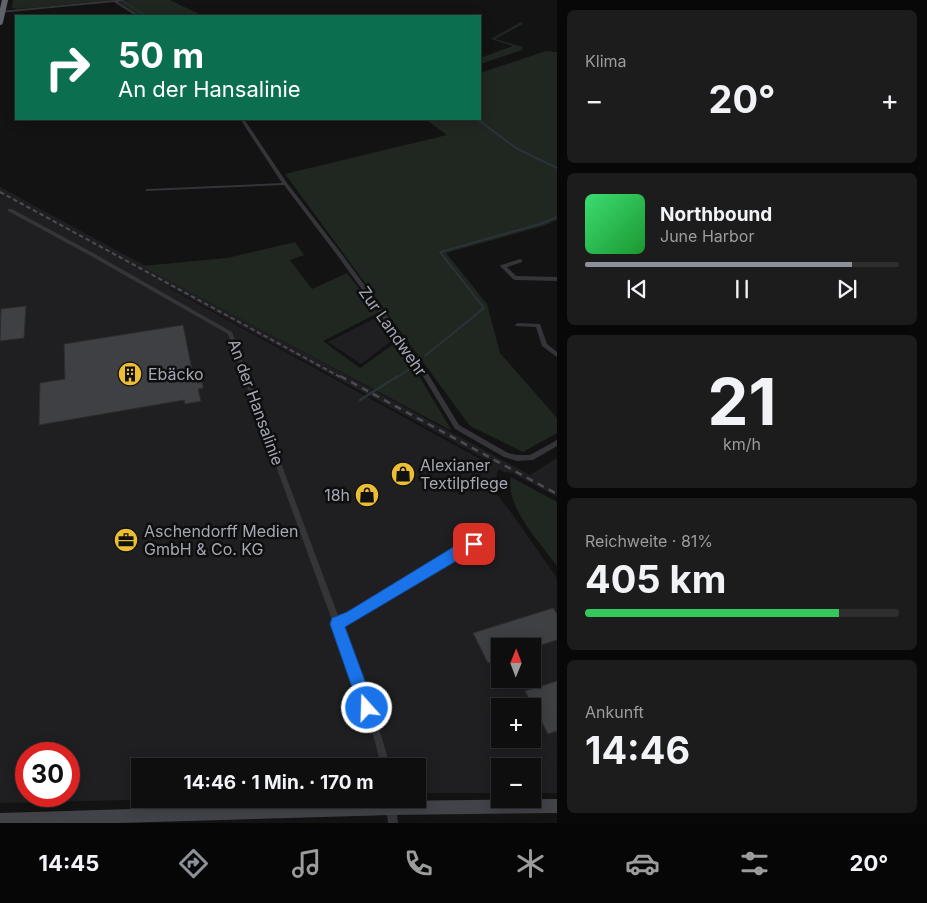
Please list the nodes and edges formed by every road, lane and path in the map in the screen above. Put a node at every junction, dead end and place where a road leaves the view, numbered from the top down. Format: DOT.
graph roads {
  1 [pos="4,0"];
  2 [pos="126,0"];
  3 [pos="117,1"];
  4 [pos="0,12"];
  5 [pos="137,15"];
  6 [pos="0,22"];
  7 [pos="243,120"];
  8 [pos="285,184"];
  9 [pos="148,190"];
  10 [pos="10,210"];
  11 [pos="520,261"];
  12 [pos="557,279"];
  13 [pos="518,325"];
  14 [pos="557,355"];
  15 [pos="557,443"];
  16 [pos="474,544"];
  17 [pos="337,624"];
  18 [pos="384,758"];
  19 [pos="426,804"];
  20 [pos="557,806"];
  21 [pos="275,808"];
  22 [pos="391,808"];
  23 [pos="0,820"];
  24 [pos="393,823"];
  1 -- 6 [label="highway, bridge"];
  2 -- 3 [label="street"];
  3 -- 4 [label="street"];
  3 -- 5 [label="street"];
  7 -- 8 [label="street, Zur Landwehr"];
  8 -- 9 [label="street"];
  8 -- 15 [label="street, Zur Landwehr"];
  10 -- 17 [label="street, An der Hansalinie"];
  11 -- 12 [label="street"];
  13 -- 14 [label="street"];
  16 -- 17 [label="street"];
  17 -- 18 [label="street, An der Hansalinie"];
  19 -- 20 [label="main road"];
  21 -- 23 [label="main road"];
  22 -- 24 [label="street"];
}
